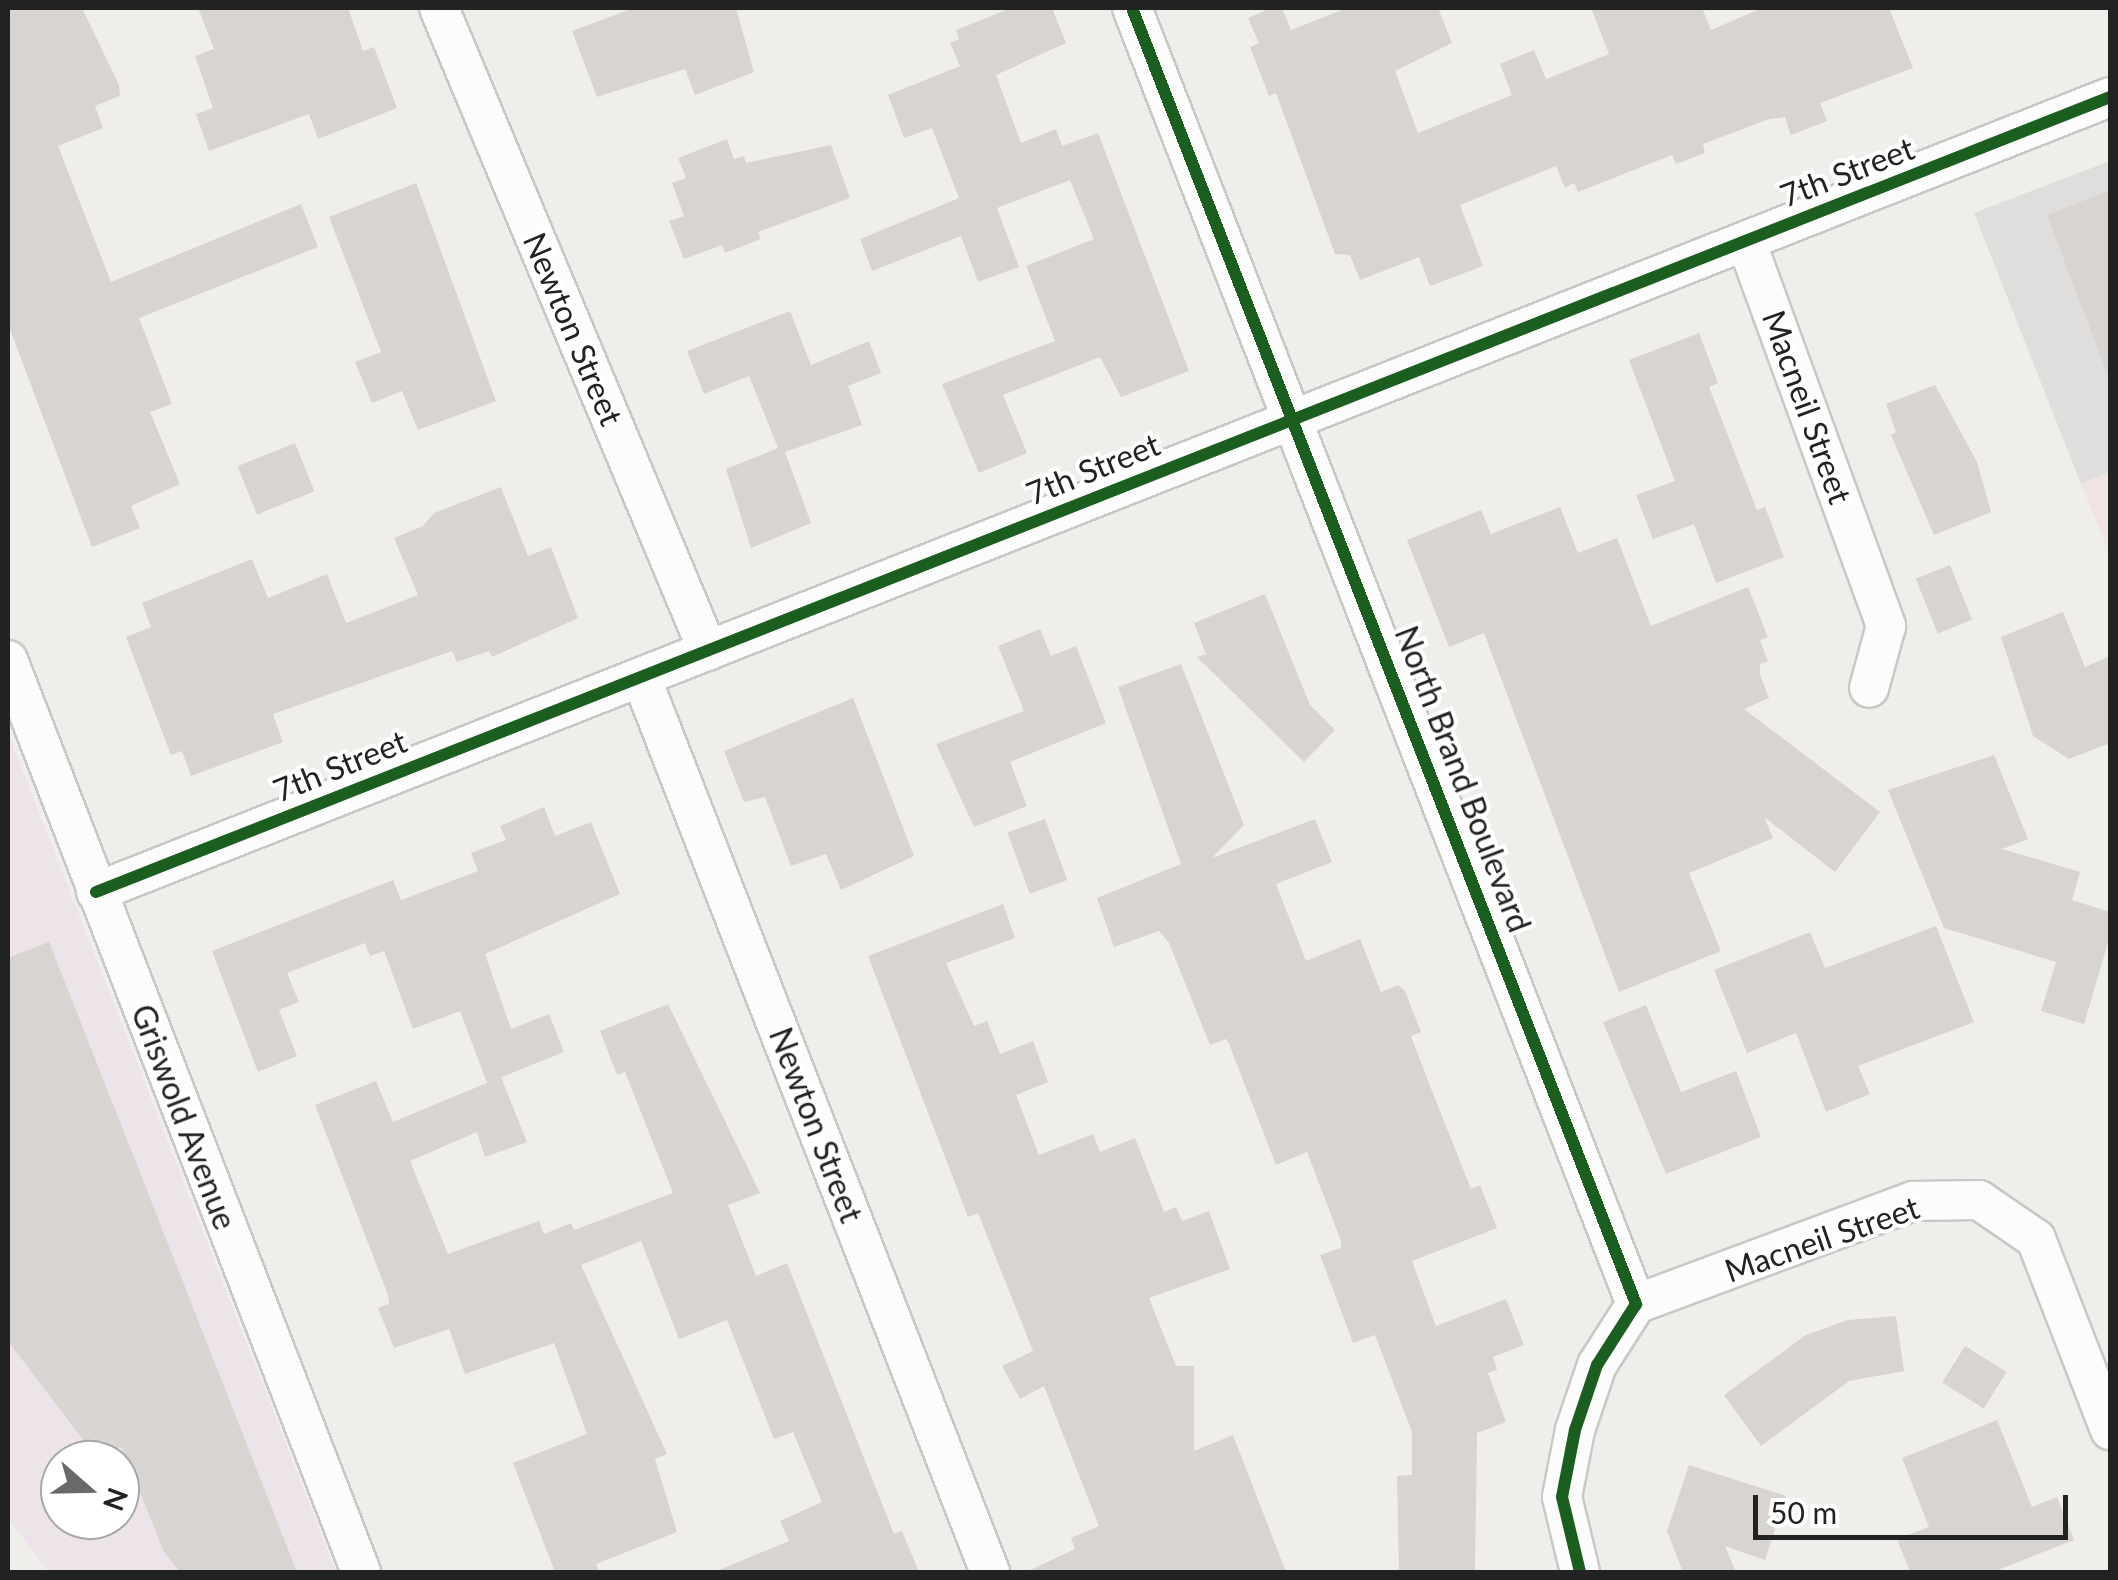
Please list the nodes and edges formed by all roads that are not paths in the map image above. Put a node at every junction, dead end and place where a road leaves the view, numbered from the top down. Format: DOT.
graph roads {
  1 [pos="439,8"];
  2 [pos="1132,8"];
  3 [pos="2110,98"];
  4 [pos="1746,241"];
  5 [pos="1293,420"];
  6 [pos="708,650"];
  7 [pos="8,660"];
  8 [pos="641,677"];
  9 [pos="1869,688"];
  10 [pos="96,892"];
  11 [pos="1636,1304"];
  12 [pos="2110,1430"];
  13 [pos="361,1572"];
  14 [pos="990,1572"];
  15 [pos="1580,1572"];
  1 -- 6 [label="street, Newton Street"];
  2 -- 5 [label="street, North Brand Boulevard"];
  3 -- 4 [label="street, 7th Street"];
  4 -- 5 [label="street, 7th Street"];
  4 -- 9 [label="street, Macneil Street"];
  5 -- 6 [label="street, 7th Street"];
  5 -- 11 [label="street, North Brand Boulevard"];
  6 -- 8 [label="street, 7th Street"];
  7 -- 10 [label="street, Griswold Avenue"];
  8 -- 10 [label="street, 7th Street"];
  8 -- 14 [label="street, Newton Street"];
  10 -- 13 [label="street, Griswold Avenue"];
  11 -- 12 [label="street, Macneil Street"];
  11 -- 15 [label="street"];
}
